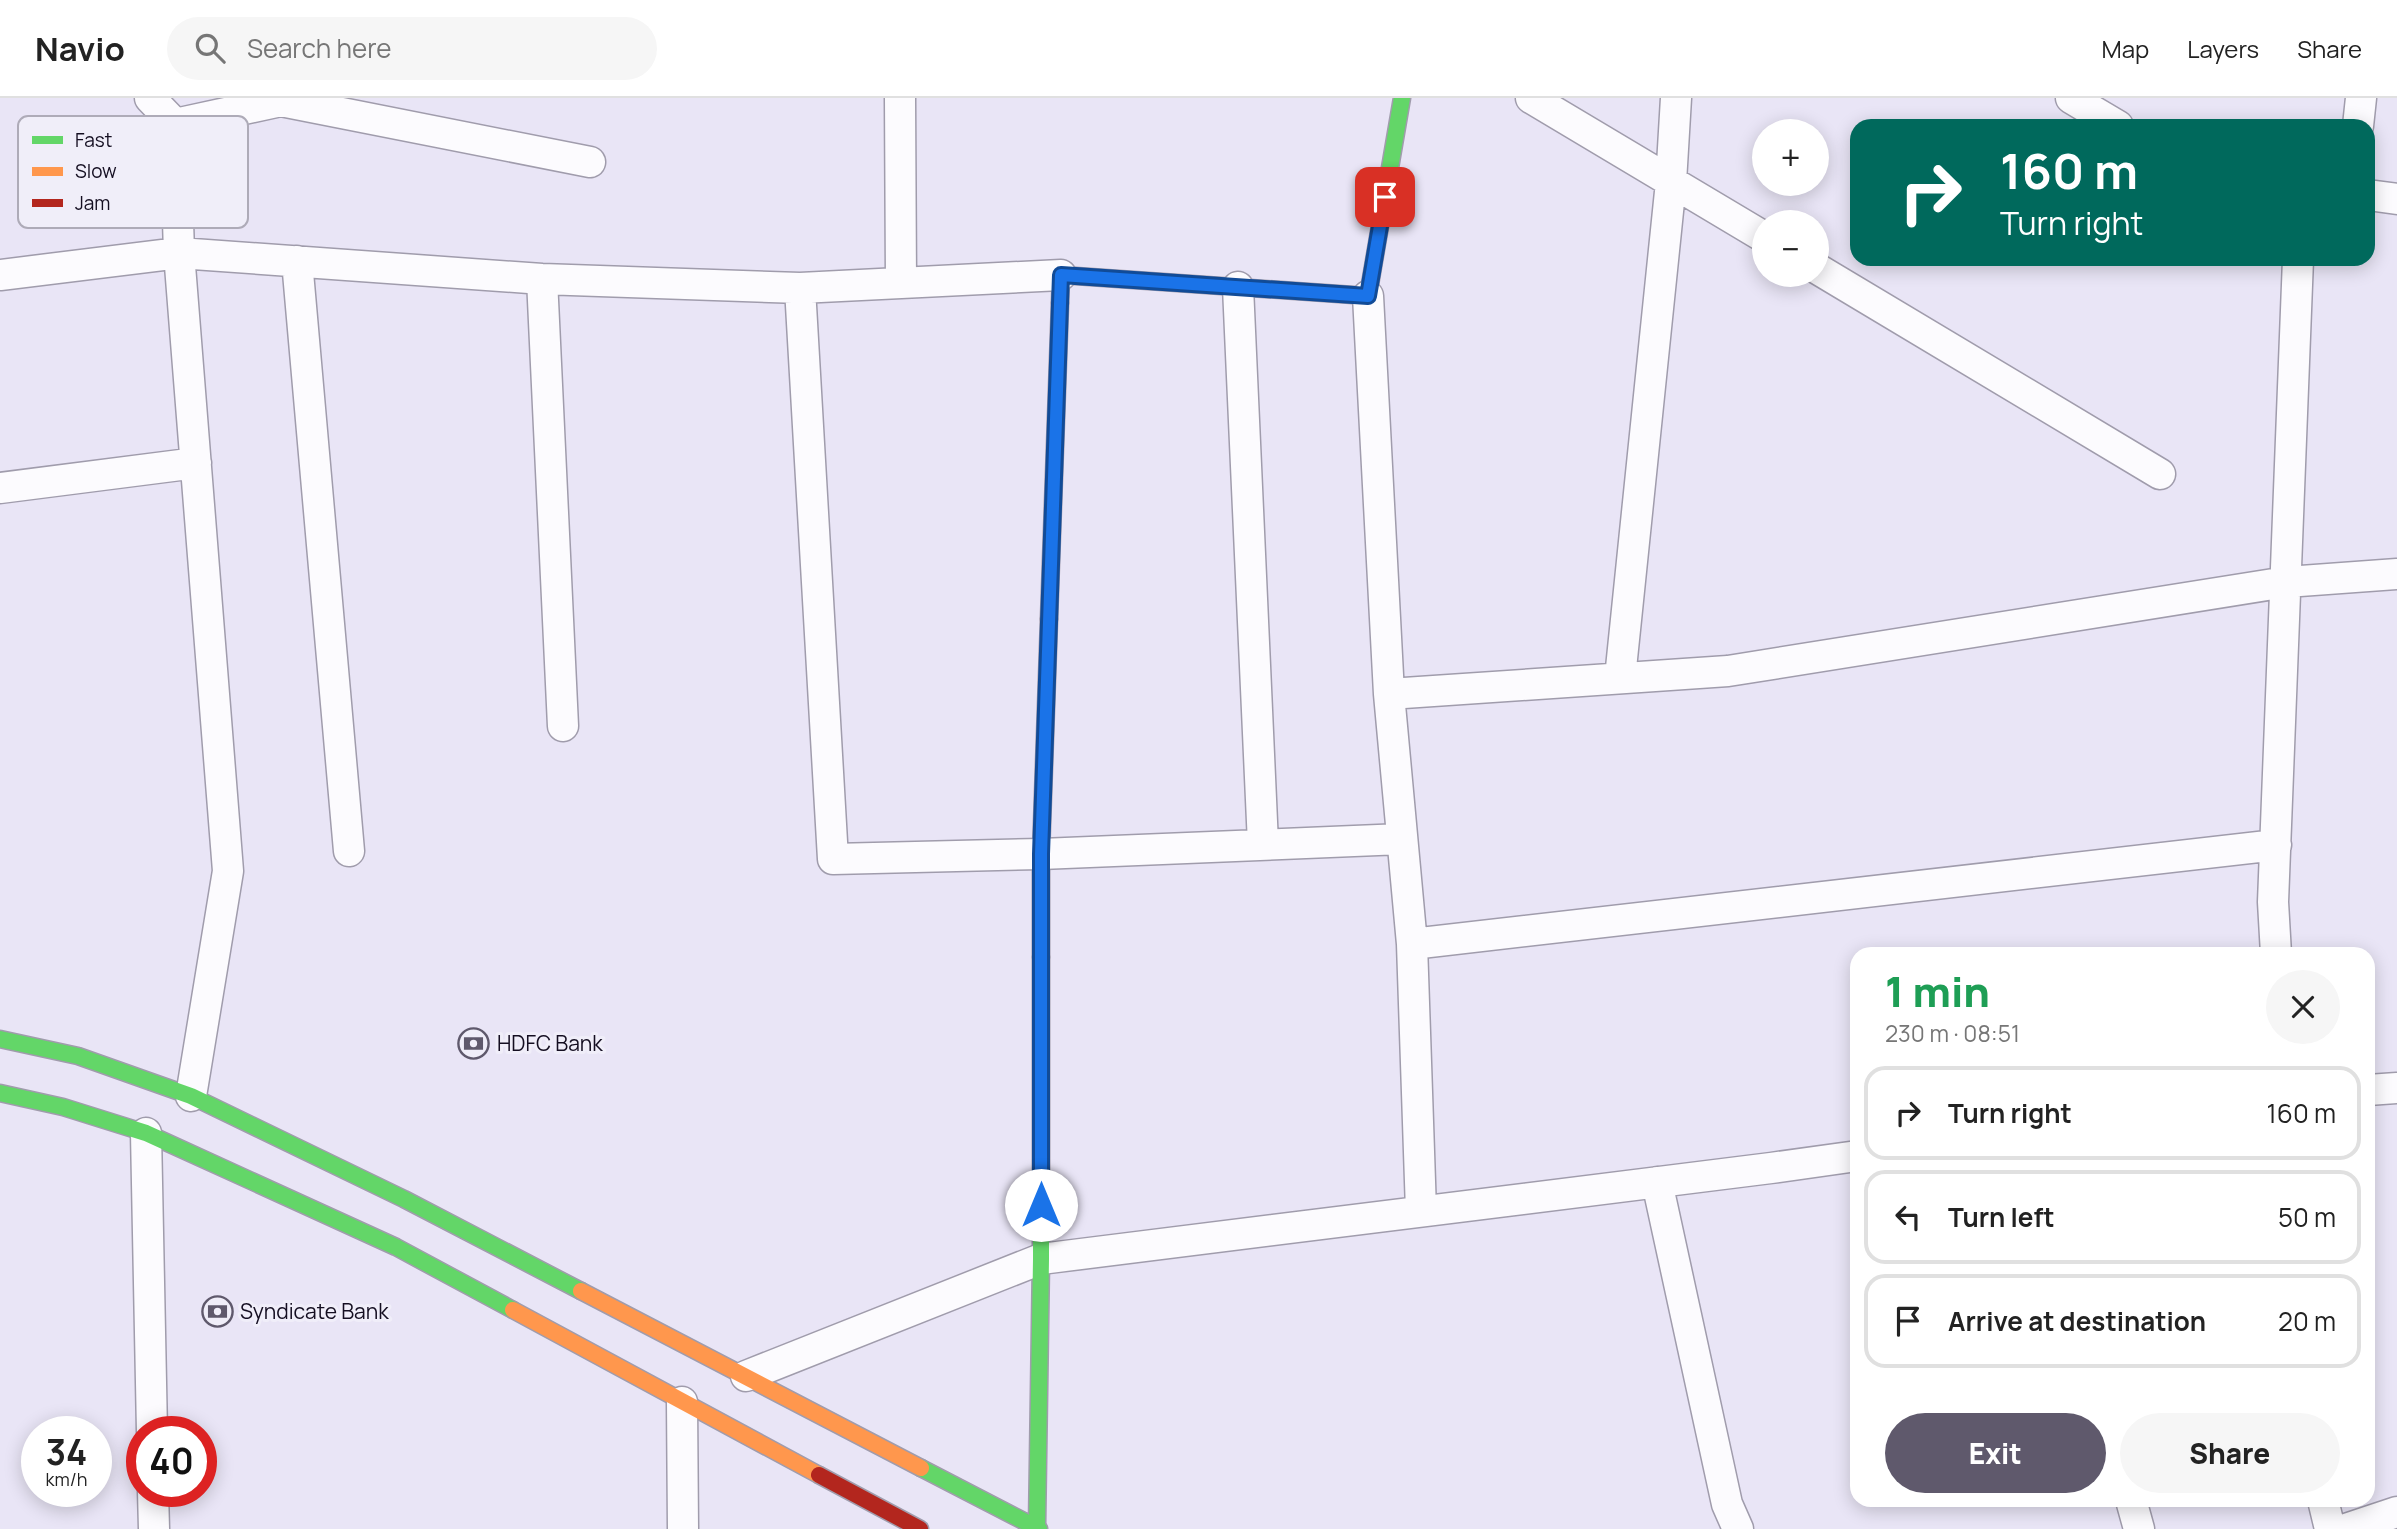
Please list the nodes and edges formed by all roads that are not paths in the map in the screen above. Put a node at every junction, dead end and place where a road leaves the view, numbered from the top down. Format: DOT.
graph roads {
  1 [pos="150,98"];
  2 [pos="900,98"];
  3 [pos="1402,98"];
  4 [pos="1531,98"];
  5 [pos="1676,98"];
  6 [pos="2071,98"];
  7 [pos="2361,98"];
  8 [pos="168,116"];
  9 [pos="213,116"];
  10 [pos="2106,119"];
  11 [pos="2359,119"];
  12 [pos="590,162"];
  13 [pos="1671,182"];
  14 [pos="2375,196"];
  15 [pos="2397,199"];
  16 [pos="178,228"];
  17 [pos="1752,230"];
  18 [pos="179,253"];
  19 [pos="297,261"];
  20 [pos="2298,266"];
  21 [pos="0,275"];
  22 [pos="1061,275"];
  23 [pos="1829,276"];
  24 [pos="542,279"];
  25 [pos="901,283"];
  26 [pos="1238,287"];
  27 [pos="800,288"];
  28 [pos="1368,296"];
  29 [pos="196,463"];
  30 [pos="2161,474"];
  31 [pos="0,488"];
  32 [pos="2397,574"];
  33 [pos="2286,582"];
  34 [pos="1620,678"];
  35 [pos="1390,694"];
  36 [pos="563,726"];
  37 [pos="1402,839"];
  38 [pos="1263,845"];
  39 [pos="2276,845"];
  40 [pos="349,851"];
  41 [pos="1041,854"];
  42 [pos="1412,944"];
  43 [pos="2276,947"];
  44 [pos="0,1040"];
  45 [pos="2397,1088"];
  46 [pos="2375,1090"];
  47 [pos="0,1093"];
  48 [pos="191,1096"];
  49 [pos="146,1133"];
  50 [pos="1850,1157"];
  51 [pos="1657,1182"];
  52 [pos="1421,1211"];
  53 [pos="1041,1259"];
  54 [pos="746,1376"];
  55 [pos="682,1402"];
  56 [pos="152,1416"];
  57 [pos="153,1507"];
  58 [pos="2133,1507"];
  59 [pos="2325,1507"];
  60 [pos="2397,1512"];
  61 [pos="1038,1528"];
  62 [pos="154,1529"];
  63 [pos="683,1529"];
  64 [pos="920,1529"];
  65 [pos="1738,1529"];
  66 [pos="2139,1529"];
  67 [pos="2330,1529"];
  68 [pos="2346,1529"];
  1 -- 8 [label="street"];
  2 -- 25 [label="street"];
  3 -- 28 [label="street"];
  4 -- 13 [label="street"];
  5 -- 13 [label="street"];
  6 -- 10 [label="street"];
  7 -- 11 [label="street"];
  9 -- 12 [label="street"];
  13 -- 17 [label="street"];
  13 -- 34 [label="street"];
  14 -- 15 [label="street"];
  16 -- 18 [label="street"];
  18 -- 19 [label="street"];
  18 -- 21 [label="street"];
  18 -- 29 [label="street"];
  19 -- 24 [label="street"];
  19 -- 40 [label="street"];
  20 -- 33 [label="street"];
  22 -- 25 [label="street"];
  22 -- 26 [label="street"];
  22 -- 41 [label="street"];
  23 -- 30 [label="street"];
  24 -- 27 [label="street"];
  24 -- 36 [label="street"];
  25 -- 27 [label="street"];
  26 -- 28 [label="street"];
  26 -- 38 [label="street"];
  27 -- 41 [label="street"];
  28 -- 35 [label="street"];
  29 -- 31 [label="street"];
  29 -- 48 [label="street"];
  32 -- 33 [label="street"];
  33 -- 34 [label="street"];
  33 -- 39 [label="street"];
  34 -- 35 [label="street"];
  35 -- 37 [label="street"];
  37 -- 38 [label="street"];
  37 -- 42 [label="street"];
  38 -- 41 [label="street"];
  39 -- 42 [label="street"];
  39 -- 43 [label="street"];
  41 -- 53 [label="street"];
  42 -- 52 [label="street"];
  44 -- 48 [label="street"];
  45 -- 46 [label="street"];
  47 -- 49 [label="street"];
  48 -- 54 [label="street"];
  49 -- 55 [label="street"];
  49 -- 56 [label="street"];
  50 -- 51 [label="street"];
  51 -- 52 [label="street"];
  51 -- 65 [label="street"];
  52 -- 53 [label="street"];
  53 -- 54 [label="street"];
  53 -- 61 [label="street"];
  54 -- 61 [label="street"];
  55 -- 63 [label="street"];
  55 -- 64 [label="street"];
  57 -- 62 [label="street"];
  58 -- 66 [label="street"];
  59 -- 67 [label="street"];
  60 -- 68 [label="street"];
}
